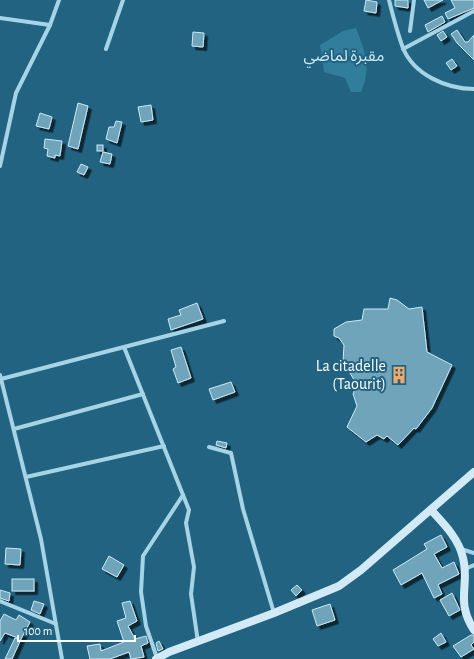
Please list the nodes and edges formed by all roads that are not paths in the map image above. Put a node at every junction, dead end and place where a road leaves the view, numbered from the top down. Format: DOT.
graph roads {
  1 [pos="59,0"];
  2 [pos="122,0"];
  3 [pos="389,0"];
  4 [pos="414,0"];
  5 [pos="474,11"];
  6 [pos="0,18"];
  7 [pos="50,24"];
  8 [pos="410,31"];
  9 [pos="106,49"];
  10 [pos="403,49"];
  11 [pos="474,89"];
  12 [pos="0,166"];
  13 [pos="224,321"];
  14 [pos="124,346"];
  15 [pos="1,377"];
  16 [pos="143,394"];
  17 [pos="14,429"];
  18 [pos="164,446"];
  19 [pos="209,447"];
  20 [pos="474,472"];
  21 [pos="26,477"];
  22 [pos="183,495"];
  23 [pos="431,510"];
  24 [pos="461,549"];
  25 [pos="474,553"];
  26 [pos="474,565"];
  27 [pos="465,569"];
  28 [pos="0,601"];
  29 [pos="274,613"];
  30 [pos="56,624"];
  31 [pos="474,630"];
  32 [pos="198,642"];
  33 [pos="62,659"];
  34 [pos="157,659"];
  1 -- 7 [label="street"];
  2 -- 9 [label="street"];
  3 -- 10 [label="street"];
  4 -- 8 [label="street"];
  5 -- 10 [label="street"];
  6 -- 7 [label="street"];
  7 -- 12 [label="street"];
  10 -- 11 [label="street"];
  13 -- 14 [label="street"];
  14 -- 15 [label="street"];
  14 -- 16 [label="street"];
  15 -- 17 [label="street"];
  16 -- 17 [label="street"];
  16 -- 18 [label="street"];
  17 -- 21 [label="street"];
  18 -- 21 [label="street"];
  18 -- 22 [label="street"];
  19 -- 29 [label="street"];
  20 -- 23 [label="street"];
  21 -- 30 [label="street"];
  22 -- 32 [label="street"];
  22 -- 34 [label="street"];
  23 -- 24 [label="street"];
  23 -- 29 [label="street"];
  24 -- 25 [label="street"];
  24 -- 27 [label="street"];
  26 -- 27 [label="street"];
  27 -- 31 [label="street"];
  28 -- 30 [label="street"];
  29 -- 32 [label="street"];
  30 -- 33 [label="street"];
  32 -- 34 [label="street"];
}
